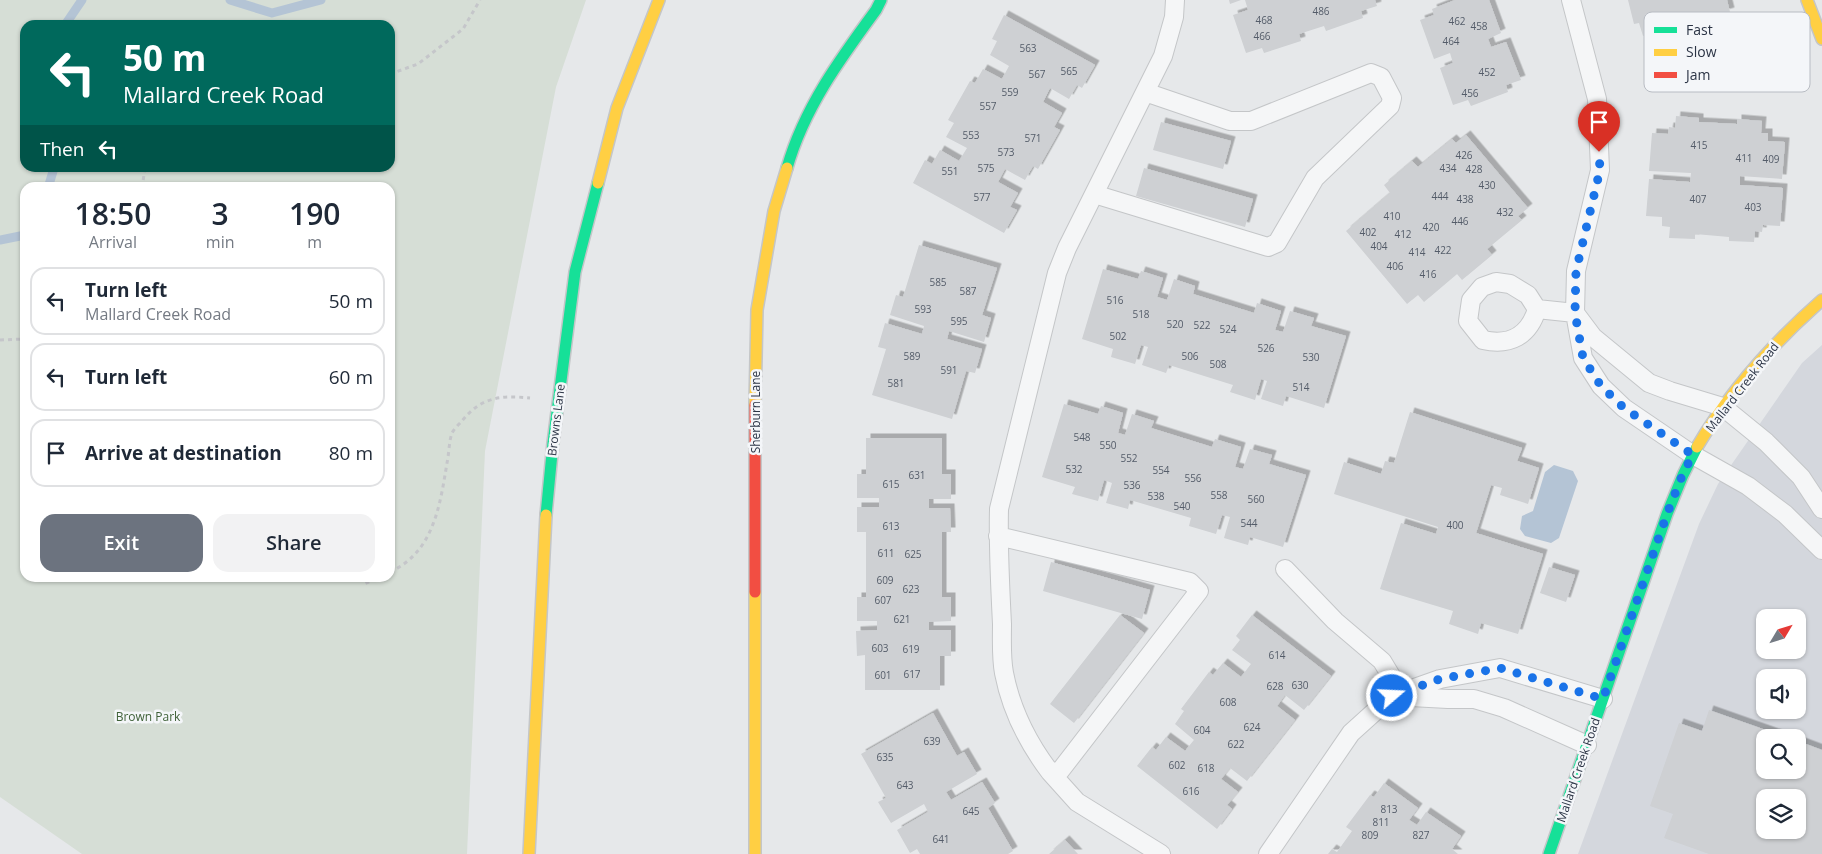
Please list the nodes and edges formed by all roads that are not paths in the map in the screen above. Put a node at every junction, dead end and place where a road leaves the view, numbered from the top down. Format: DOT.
graph roads {
  1 [pos="659,0"];
  2 [pos="881,0"];
  3 [pos="1174,0"];
  4 [pos="1571,0"];
  5 [pos="1807,0"];
  6 [pos="1822,39"];
  7 [pos="1145,92"];
  8 [pos="1094,194"];
  9 [pos="1822,300"];
  10 [pos="1538,309"];
  11 [pos="1575,313"];
  12 [pos="1723,407"];
  13 [pos="1693,455"];
  14 [pos="1822,509"];
  15 [pos="998,536"];
  16 [pos="1822,550"];
  17 [pos="1285,569"];
  18 [pos="1392,696"];
  19 [pos="1603,699"];
  20 [pos="1587,745"];
  21 [pos="1050,772"];
  22 [pos="530,854"];
  23 [pos="755,854"];
  24 [pos="1161,854"];
  25 [pos="1268,854"];
  26 [pos="1549,854"];
  1 -- 22 [label="street, Browns Lane"];
  2 -- 23 [label="street, Sherburn Lane"];
  3 -- 7 [label="lane"];
  4 -- 11 [label="lane"];
  5 -- 6 [label="street"];
  7 -- 8 [label="lane"];
  7 -- 8 [label="lane"];
  8 -- 15 [label="lane"];
  9 -- 12 [label="street, Mallard Creek Road"];
  10 -- 11 [label="lane"];
  11 -- 12 [label="lane"];
  11 -- 13 [label="lane"];
  12 -- 13 [label="street, Mallard Creek Road"];
  12 -- 14 [label="lane"];
  13 -- 16 [label="lane"];
  13 -- 19 [label="street, Mallard Creek Road"];
  15 -- 21 [label="lane"];
  15 -- 21 [label="lane"];
  17 -- 18 [label="lane"];
  18 -- 19 [label="lane"];
  18 -- 20 [label="lane"];
  18 -- 25 [label="lane"];
  19 -- 20 [label="street, Mallard Creek Road"];
  20 -- 26 [label="street, Mallard Creek Road"];
  21 -- 24 [label="lane"];
}
